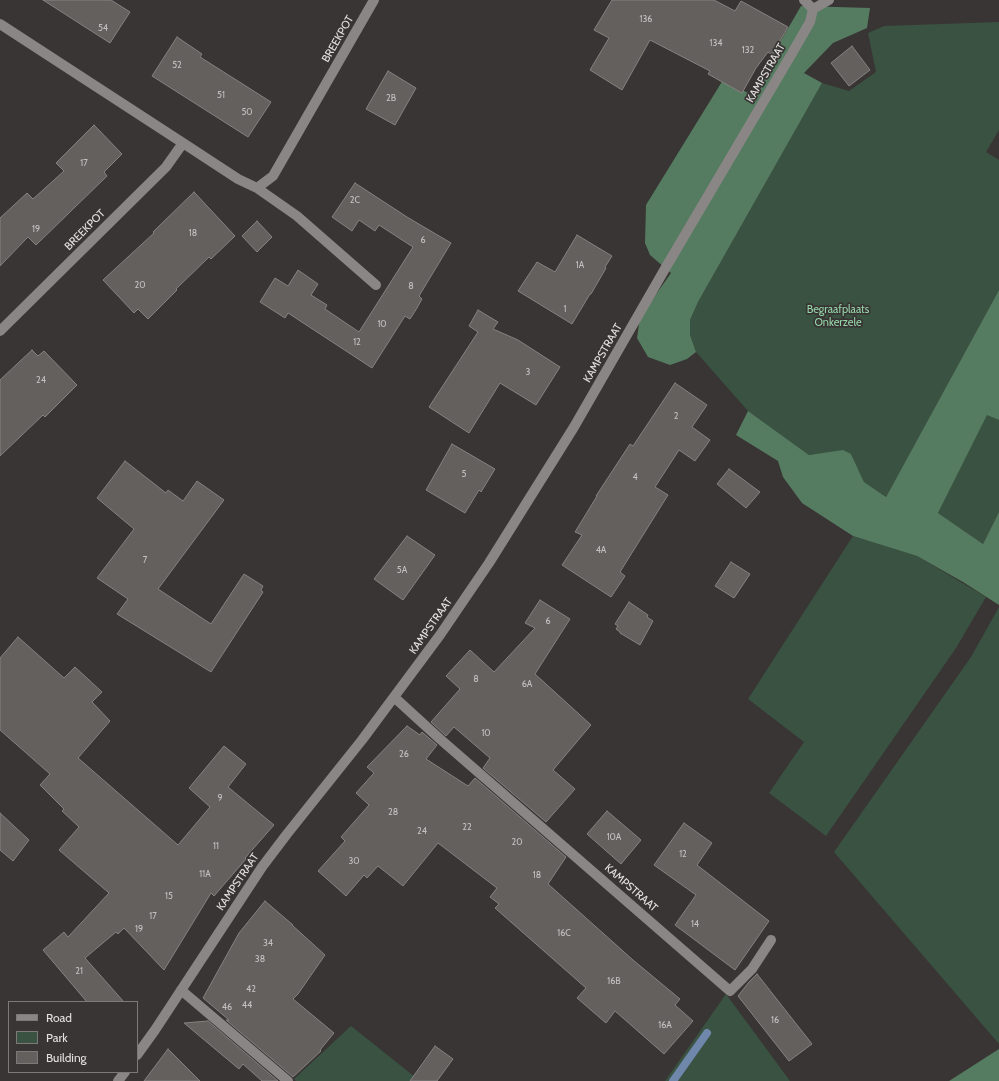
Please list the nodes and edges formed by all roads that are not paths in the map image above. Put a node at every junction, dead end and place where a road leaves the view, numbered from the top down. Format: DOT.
graph roads {
  1 [pos="374,0"];
  2 [pos="804,0"];
  3 [pos="828,0"];
  4 [pos="813,9"];
  5 [pos="0,24"];
  6 [pos="183,143"];
  7 [pos="257,188"];
  8 [pos="376,285"];
  9 [pos="0,331"];
  10 [pos="394,697"];
  11 [pos="771,940"];
  12 [pos="181,990"];
  13 [pos="138,1054"];
  14 [pos="288,1081"];
  1 -- 7 [label="street, BREEKPOT"];
  2 -- 4 [label="street"];
  3 -- 4 [label="street"];
  4 -- 10 [label="street, KAMPSTRAAT"];
  5 -- 6 [label="street"];
  6 -- 7 [label="street"];
  6 -- 9 [label="street, BREEKPOT"];
  7 -- 8 [label="street"];
  10 -- 11 [label="street, KAMPSTRAAT"];
  10 -- 12 [label="street, KAMPSTRAAT"];
  12 -- 13 [label="street, KAMPSTRAAT"];
  12 -- 14 [label="street"];
}
